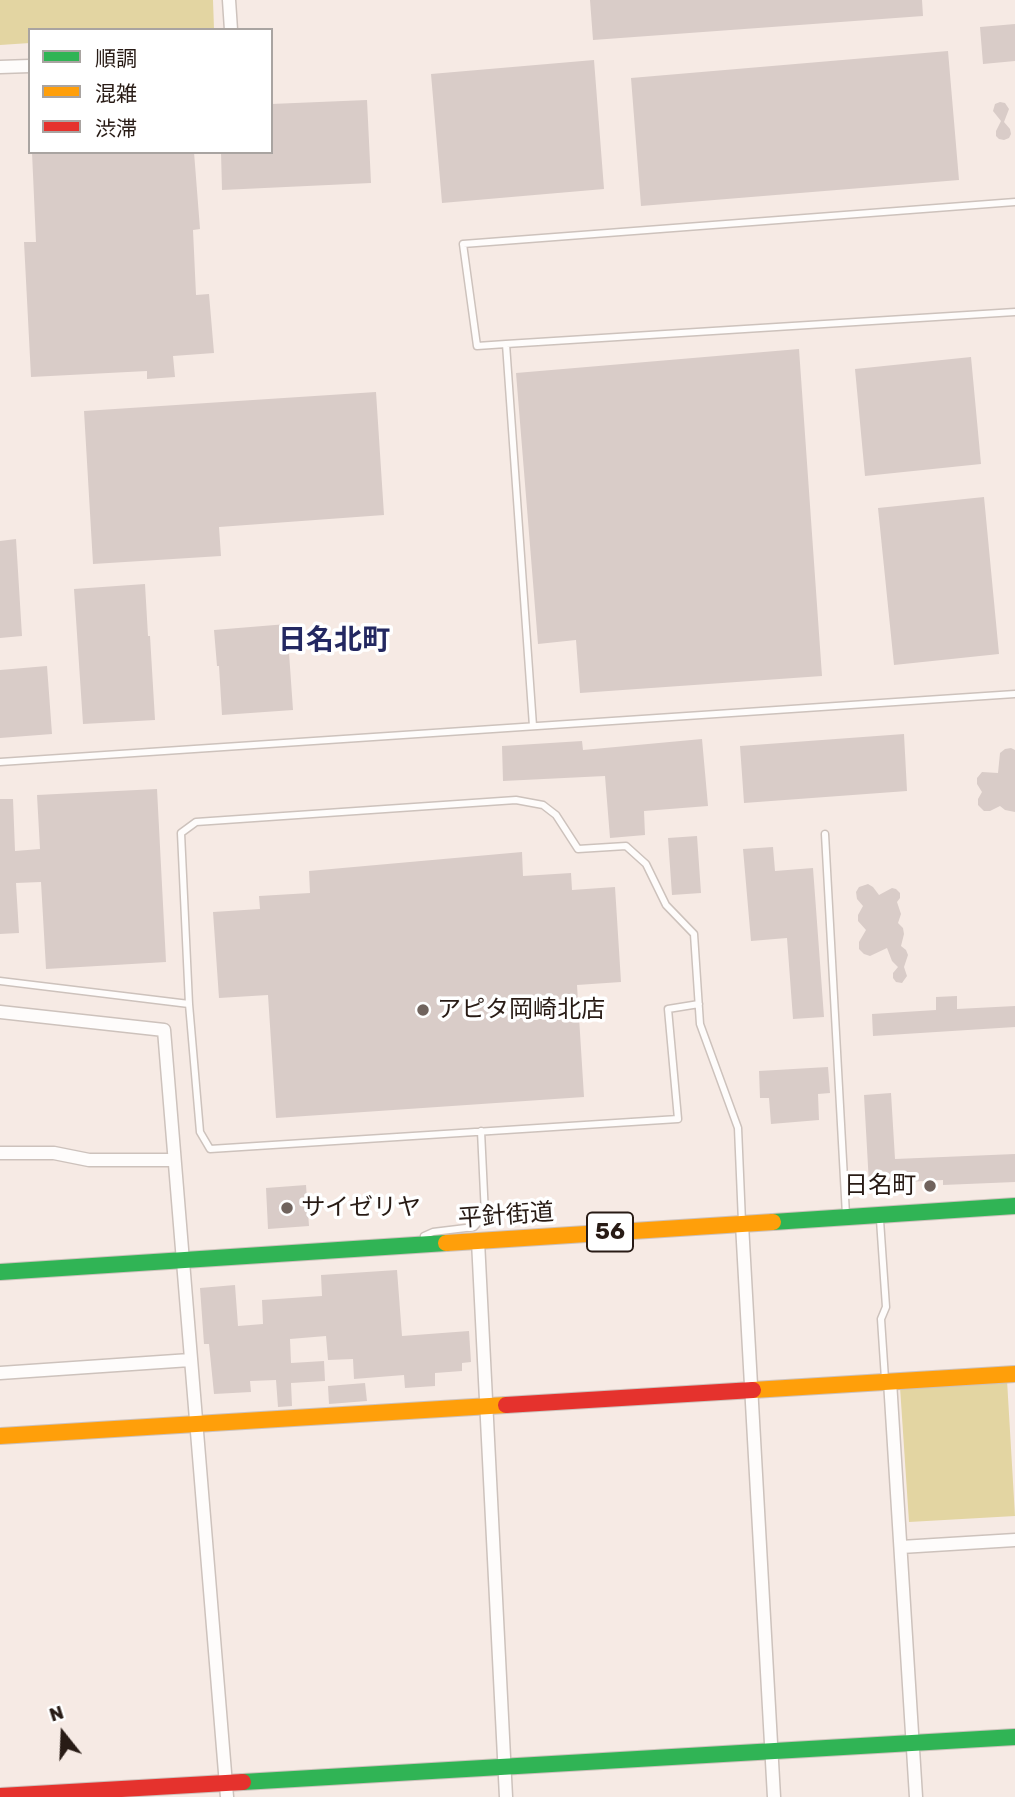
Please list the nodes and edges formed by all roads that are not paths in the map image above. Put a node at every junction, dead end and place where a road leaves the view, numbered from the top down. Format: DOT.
graph roads {
  1 [pos="229,0"];
  2 [pos="231,28"];
  3 [pos="28,66"];
  4 [pos="0,67"];
  5 [pos="1015,202"];
  6 [pos="1015,312"];
  7 [pos="506,345"];
  8 [pos="1015,694"];
  9 [pos="533,726"];
  10 [pos="0,762"];
  11 [pos="825,834"];
  12 [pos="0,981"];
  13 [pos="190,1004"];
  14 [pos="699,1004"];
  15 [pos="0,1012"];
  16 [pos="481,1131"];
  17 [pos="0,1153"];
  18 [pos="174,1160"];
  19 [pos="1015,1206"];
  20 [pos="880,1215"];
  21 [pos="846,1217"];
  22 [pos="742,1224"];
  23 [pos="478,1241"];
  24 [pos="403,1246"];
  25 [pos="183,1260"];
  26 [pos="0,1272"];
  27 [pos="190,1360"];
  28 [pos="0,1373"];
  29 [pos="1015,1374"];
  30 [pos="888,1381"];
  31 [pos="751,1390"];
  32 [pos="486,1407"];
  33 [pos="195,1425"];
  34 [pos="0,1436"];
  35 [pos="1015,1540"];
  36 [pos="901,1546"];
  37 [pos="1015,1737"];
  38 [pos="913,1743"];
  39 [pos="772,1751"];
  40 [pos="505,1767"];
  41 [pos="226,1790"];
  42 [pos="0,1796"];
  43 [pos="506,1797"];
  44 [pos="774,1797"];
  45 [pos="916,1797"];
  1 -- 2 [label="street"];
  3 -- 4 [label="street"];
  5 -- 7 [label="lane"];
  6 -- 7 [label="lane"];
  7 -- 9 [label="lane"];
  8 -- 9 [label="lane"];
  9 -- 10 [label="lane"];
  11 -- 21 [label="lane"];
  12 -- 13 [label="lane"];
  13 -- 14 [label="lane"];
  13 -- 16 [label="lane"];
  14 -- 16 [label="lane"];
  14 -- 22 [label="lane"];
  15 -- 18 [label="street"];
  16 -- 24 [label="lane"];
  17 -- 18 [label="street"];
  18 -- 25 [label="street"];
  19 -- 20 [label="street, 平針街道 / 56"];
  20 -- 21 [label="street, 平針街道 / 56"];
  20 -- 30 [label="lane"];
  21 -- 22 [label="street, 平針街道 / 56"];
  22 -- 23 [label="street, 平針街道 / 56"];
  22 -- 31 [label="street"];
  23 -- 24 [label="street, 平針街道 / 56"];
  23 -- 32 [label="street"];
  24 -- 25 [label="street, 平針街道 / 56"];
  25 -- 26 [label="street, 平針街道 / 56"];
  25 -- 27 [label="street"];
  27 -- 28 [label="street"];
  27 -- 33 [label="street"];
  29 -- 30 [label="street"];
  30 -- 31 [label="street"];
  30 -- 36 [label="street"];
  31 -- 32 [label="street"];
  31 -- 39 [label="street"];
  32 -- 33 [label="street"];
  32 -- 40 [label="street"];
  33 -- 34 [label="street"];
  33 -- 41 [label="street"];
  35 -- 36 [label="street"];
  36 -- 38 [label="street"];
  37 -- 38 [label="street"];
  38 -- 39 [label="street"];
  38 -- 45 [label="street"];
  39 -- 40 [label="street"];
  39 -- 44 [label="street"];
  40 -- 41 [label="street"];
  40 -- 43 [label="street"];
  41 -- 42 [label="street"];
}
